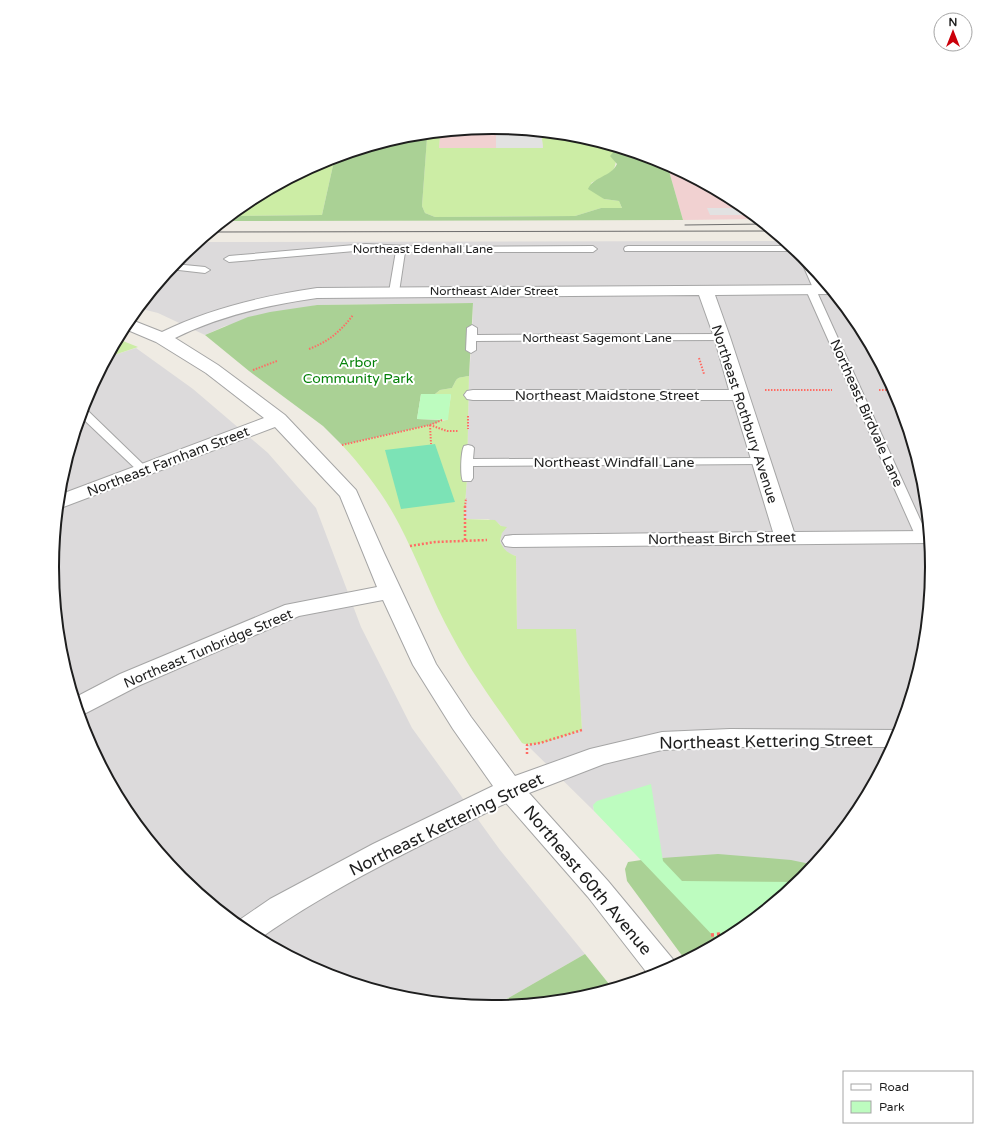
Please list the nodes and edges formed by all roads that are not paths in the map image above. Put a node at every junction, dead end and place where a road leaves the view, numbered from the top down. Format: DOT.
graph roads {
  1 [pos="401,249"];
  2 [pos="593,249"];
  3 [pos="628,249"];
  4 [pos="786,249"];
  5 [pos="229,259"];
  6 [pos="180,268"];
  7 [pos="205,270"];
  8 [pos="816,280"];
  9 [pos="821,290"];
  10 [pos="705,291"];
  11 [pos="394,292"];
  12 [pos="133,326"];
  13 [pos="162,338"];
  14 [pos="722,338"];
  15 [pos="471,350"];
  16 [pos="473,395"];
  17 [pos="740,395"];
  18 [pos="87,416"];
  19 [pos="278,419"];
  20 [pos="468,448"];
  21 [pos="761,461"];
  22 [pos="468,462"];
  23 [pos="143,470"];
  24 [pos="467,478"];
  25 [pos="65,500"];
  26 [pos="924,534"];
  27 [pos="925,537"];
  28 [pos="785,538"];
  29 [pos="513,541"];
  30 [pos="391,591"];
  31 [pos="81,705"];
  32 [pos="891,738"];
  33 [pos="510,790"];
  34 [pos="252,928"];
  35 [pos="661,967"];
  1 -- 2 [label="lane, Northeast Edenhall Lane"];
  1 -- 5 [label="lane, Northeast Edenhall Lane"];
  1 -- 11 [label="lane"];
  3 -- 4 [label="lane"];
  6 -- 7 [label="lane"];
  8 -- 9 [label="lane, Northeast Birdvale Lane"];
  9 -- 10 [label="street, Northeast Alder Street"];
  9 -- 26 [label="lane, Northeast Birdvale Lane"];
  10 -- 11 [label="street, Northeast Alder Street"];
  10 -- 14 [label="street, Northeast Rothbury Avenue"];
  11 -- 13 [label="street, Northeast Alder Street"];
  12 -- 13 [label="street, Northeast 60th Avenue"];
  13 -- 19 [label="street, Northeast 60th Avenue"];
  14 -- 15 [label="lane, Northeast Sagemont Lane"];
  14 -- 17 [label="street, Northeast Rothbury Avenue"];
  16 -- 17 [label="street, Northeast Maidstone Street"];
  17 -- 21 [label="street, Northeast Rothbury Avenue"];
  18 -- 23 [label="lane"];
  19 -- 23 [label="street, Northeast Farnham Street"];
  19 -- 30 [label="street, Northeast 60th Avenue"];
  20 -- 22 [label="lane"];
  21 -- 22 [label="lane, Northeast Windfall Lane"];
  21 -- 28 [label="street, Northeast Rothbury Avenue"];
  22 -- 24 [label="lane"];
  23 -- 25 [label="street, Northeast Farnham Street"];
  27 -- 28 [label="street, Northeast Birch Street"];
  28 -- 29 [label="street, Northeast Birch Street"];
  30 -- 31 [label="street, Northeast Tunbridge Street"];
  30 -- 33 [label="street, Northeast 60th Avenue"];
  32 -- 33 [label="street, Northeast Kettering Street"];
  33 -- 34 [label="street, Northeast Kettering Street"];
  33 -- 35 [label="street, Northeast 60th Avenue"];
}
